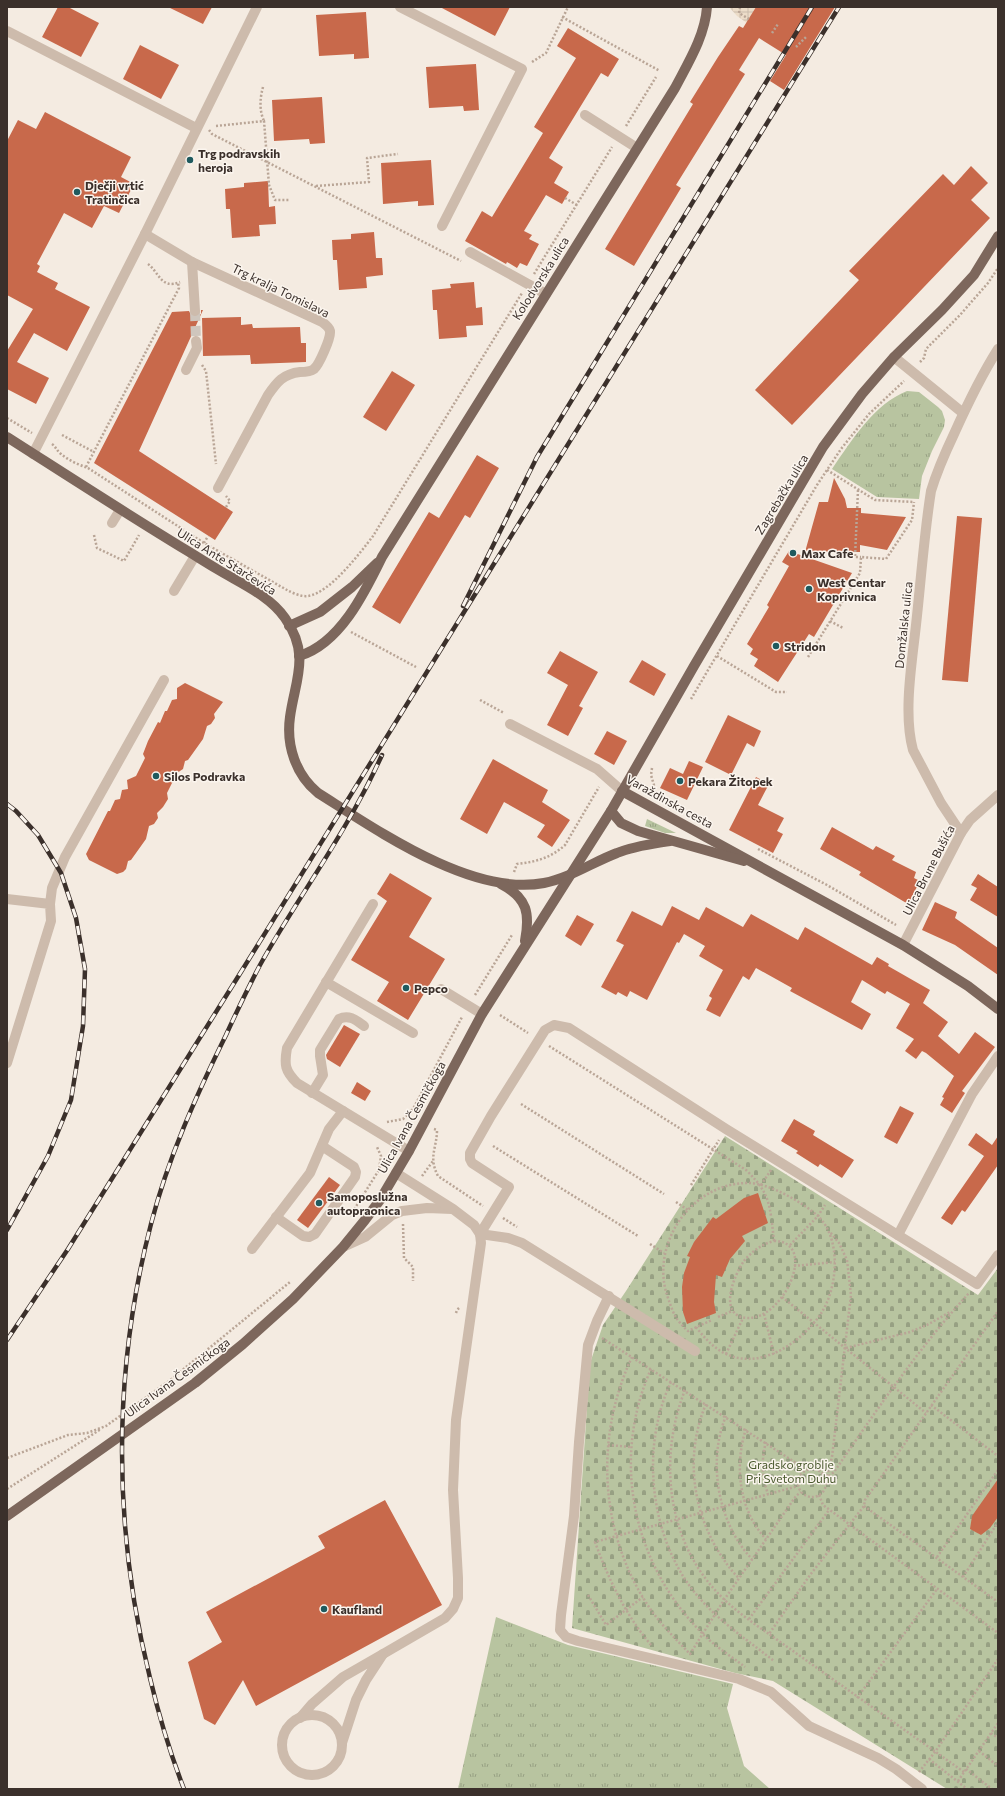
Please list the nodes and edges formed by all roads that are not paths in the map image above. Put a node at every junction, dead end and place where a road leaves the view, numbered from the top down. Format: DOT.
graph roads {
  1 [pos="257,7"];
  2 [pos="400,7"];
  3 [pos="707,7"];
  4 [pos="7,31"];
  5 [pos="585,115"];
  6 [pos="201,128"];
  7 [pos="637,148"];
  8 [pos="442,226"];
  9 [pos="145,234"];
  10 [pos="998,236"];
  11 [pos="470,252"];
  12 [pos="192,262"];
  13 [pos="546,294"];
  14 [pos="195,311"];
  15 [pos="196,342"];
  16 [pos="998,349"];
  17 [pos="894,357"];
  18 [pos="186,370"];
  19 [pos="963,413"];
  20 [pos="7,437"];
  21 [pos="33,454"];
  22 [pos="218,488"];
  23 [pos="120,510"];
  24 [pos="112,523"];
  25 [pos="195,556"];
  26 [pos="382,557"];
  27 [pos="174,591"];
  28 [pos="289,626"];
  29 [pos="299,656"];
  30 [pos="164,680"];
  31 [pos="510,724"];
  32 [pos="622,791"];
  33 [pos="998,795"];
  34 [pos="611,811"];
  35 [pos="961,833"];
  36 [pos="670,840"];
  37 [pos="755,864"];
  38 [pos="570,874"];
  39 [pos="496,881"];
  40 [pos="7,899"];
  41 [pos="50,904"];
  42 [pos="373,904"];
  43 [pos="903,944"];
  44 [pos="524,946"];
  45 [pos="326,982"];
  46 [pos="441,989"];
  47 [pos="998,1009"];
  48 [pos="482,1014"];
  49 [pos="364,1026"];
  50 [pos="413,1033"];
  51 [pos="998,1056"];
  52 [pos="7,1063"];
  53 [pos="312,1093"];
  54 [pos="343,1111"];
  55 [pos="322,1146"];
  56 [pos="408,1151"];
  57 [pos="396,1173"];
  58 [pos="453,1209"];
  59 [pos="276,1217"];
  60 [pos="480,1234"];
  61 [pos="898,1235"];
  62 [pos="343,1247"];
  63 [pos="252,1248"];
  64 [pos="998,1256"];
  65 [pos="609,1296"];
  66 [pos="695,1351"];
  67 [pos="7,1516"];
  68 [pos="383,1654"];
  69 [pos="300,1718"];
  70 [pos="342,1743"];
  71 [pos="922,1789"];
  1 -- 6 [label="street"];
  2 -- 8 [label="street"];
  3 -- 7 [label="main road, Kolodvorska ulica"];
  4 -- 6 [label="street"];
  5 -- 7 [label="street"];
  6 -- 9 [label="street"];
  7 -- 13 [label="main road, Kolodvorska ulica"];
  9 -- 12 [label="street, Trg kralja Tomislava"];
  9 -- 21 [label="street"];
  10 -- 17 [label="main road, Zagrebačka ulica"];
  11 -- 13 [label="street"];
  12 -- 14 [label="street"];
  12 -- 22 [label="street, Trg kralja Tomislava"];
  13 -- 26 [label="main road, Kolodvorska ulica"];
  15 -- 18 [label="street"];
  16 -- 19 [label="street, Domžalska ulica"];
  17 -- 19 [label="street"];
  17 -- 32 [label="main road, Zagrebačka ulica"];
  19 -- 35 [label="street, Domžalska ulica"];
  20 -- 21 [label="main road, Ulica Ante Starčevića"];
  21 -- 23 [label="main road, Ulica Ante Starčevića"];
  23 -- 24 [label="street"];
  23 -- 25 [label="main road, Ulica Ante Starčevića"];
  25 -- 27 [label="street"];
  25 -- 28 [label="main road, Ulica Ante Starčevića"];
  26 -- 28 [label="main road, Kolodvorska ulica"];
  26 -- 29 [label="main road, Kolodvorska ulica"];
  28 -- 29 [label="main road, Ulica Ante Starčevića"];
  29 -- 39 [label="main road, Ulica Ante Starčevića"];
  30 -- 41 [label="street"];
  31 -- 32 [label="street, Varaždinska cesta"];
  32 -- 34 [label="main road, Ulica Ivana Česmičkoga"];
  32 -- 37 [label="main road, Varaždinska cesta"];
  33 -- 35 [label="street, Ulica Brune Bušića"];
  34 -- 36 [label="main road, Varaždinska cesta"];
  34 -- 38 [label="main road, Ulica Ivana Česmičkoga"];
  35 -- 43 [label="street, Ulica Brune Bušića"];
  36 -- 37 [label="main road, Varaždinska cesta"];
  36 -- 38 [label="main road, Ulica Ante Starčevića"];
  37 -- 43 [label="main road, Varaždinska cesta"];
  38 -- 39 [label="main road, Ulica Ante Starčevića"];
  38 -- 44 [label="main road, Ulica Ivana Česmičkoga"];
  39 -- 44 [label="main road, Ulica Ante Starčevića"];
  40 -- 41 [label="street"];
  41 -- 52 [label="street"];
  42 -- 45 [label="street"];
  43 -- 47 [label="main road, Varaždinska cesta"];
  44 -- 48 [label="main road, Ulica Ivana Česmičkoga"];
  45 -- 50 [label="street"];
  45 -- 53 [label="street"];
  46 -- 48 [label="street"];
  48 -- 56 [label="main road, Ulica Ivana Česmičkoga"];
  49 -- 53 [label="street"];
  51 -- 61 [label="street"];
  53 -- 54 [label="street"];
  54 -- 55 [label="street"];
  54 -- 56 [label="street"];
  55 -- 59 [label="street"];
  55 -- 59 [label="street"];
  56 -- 57 [label="main road, Ulica Ivana Česmičkoga"];
  57 -- 58 [label="street"];
  57 -- 62 [label="main road, Ulica Ivana Česmičkoga"];
  58 -- 60 [label="street"];
  58 -- 62 [label="street"];
  59 -- 63 [label="street"];
  60 -- 61 [label="street"];
  60 -- 65 [label="street"];
  60 -- 68 [label="street"];
  61 -- 64 [label="street"];
  62 -- 67 [label="main road, Ulica Ivana Česmičkoga"];
  65 -- 66 [label="street"];
  65 -- 71 [label="street"];
  68 -- 69 [label="street"];
  68 -- 70 [label="street"];
  69 -- 70 [label="street"];
  69 -- 70 [label="street"];
}
